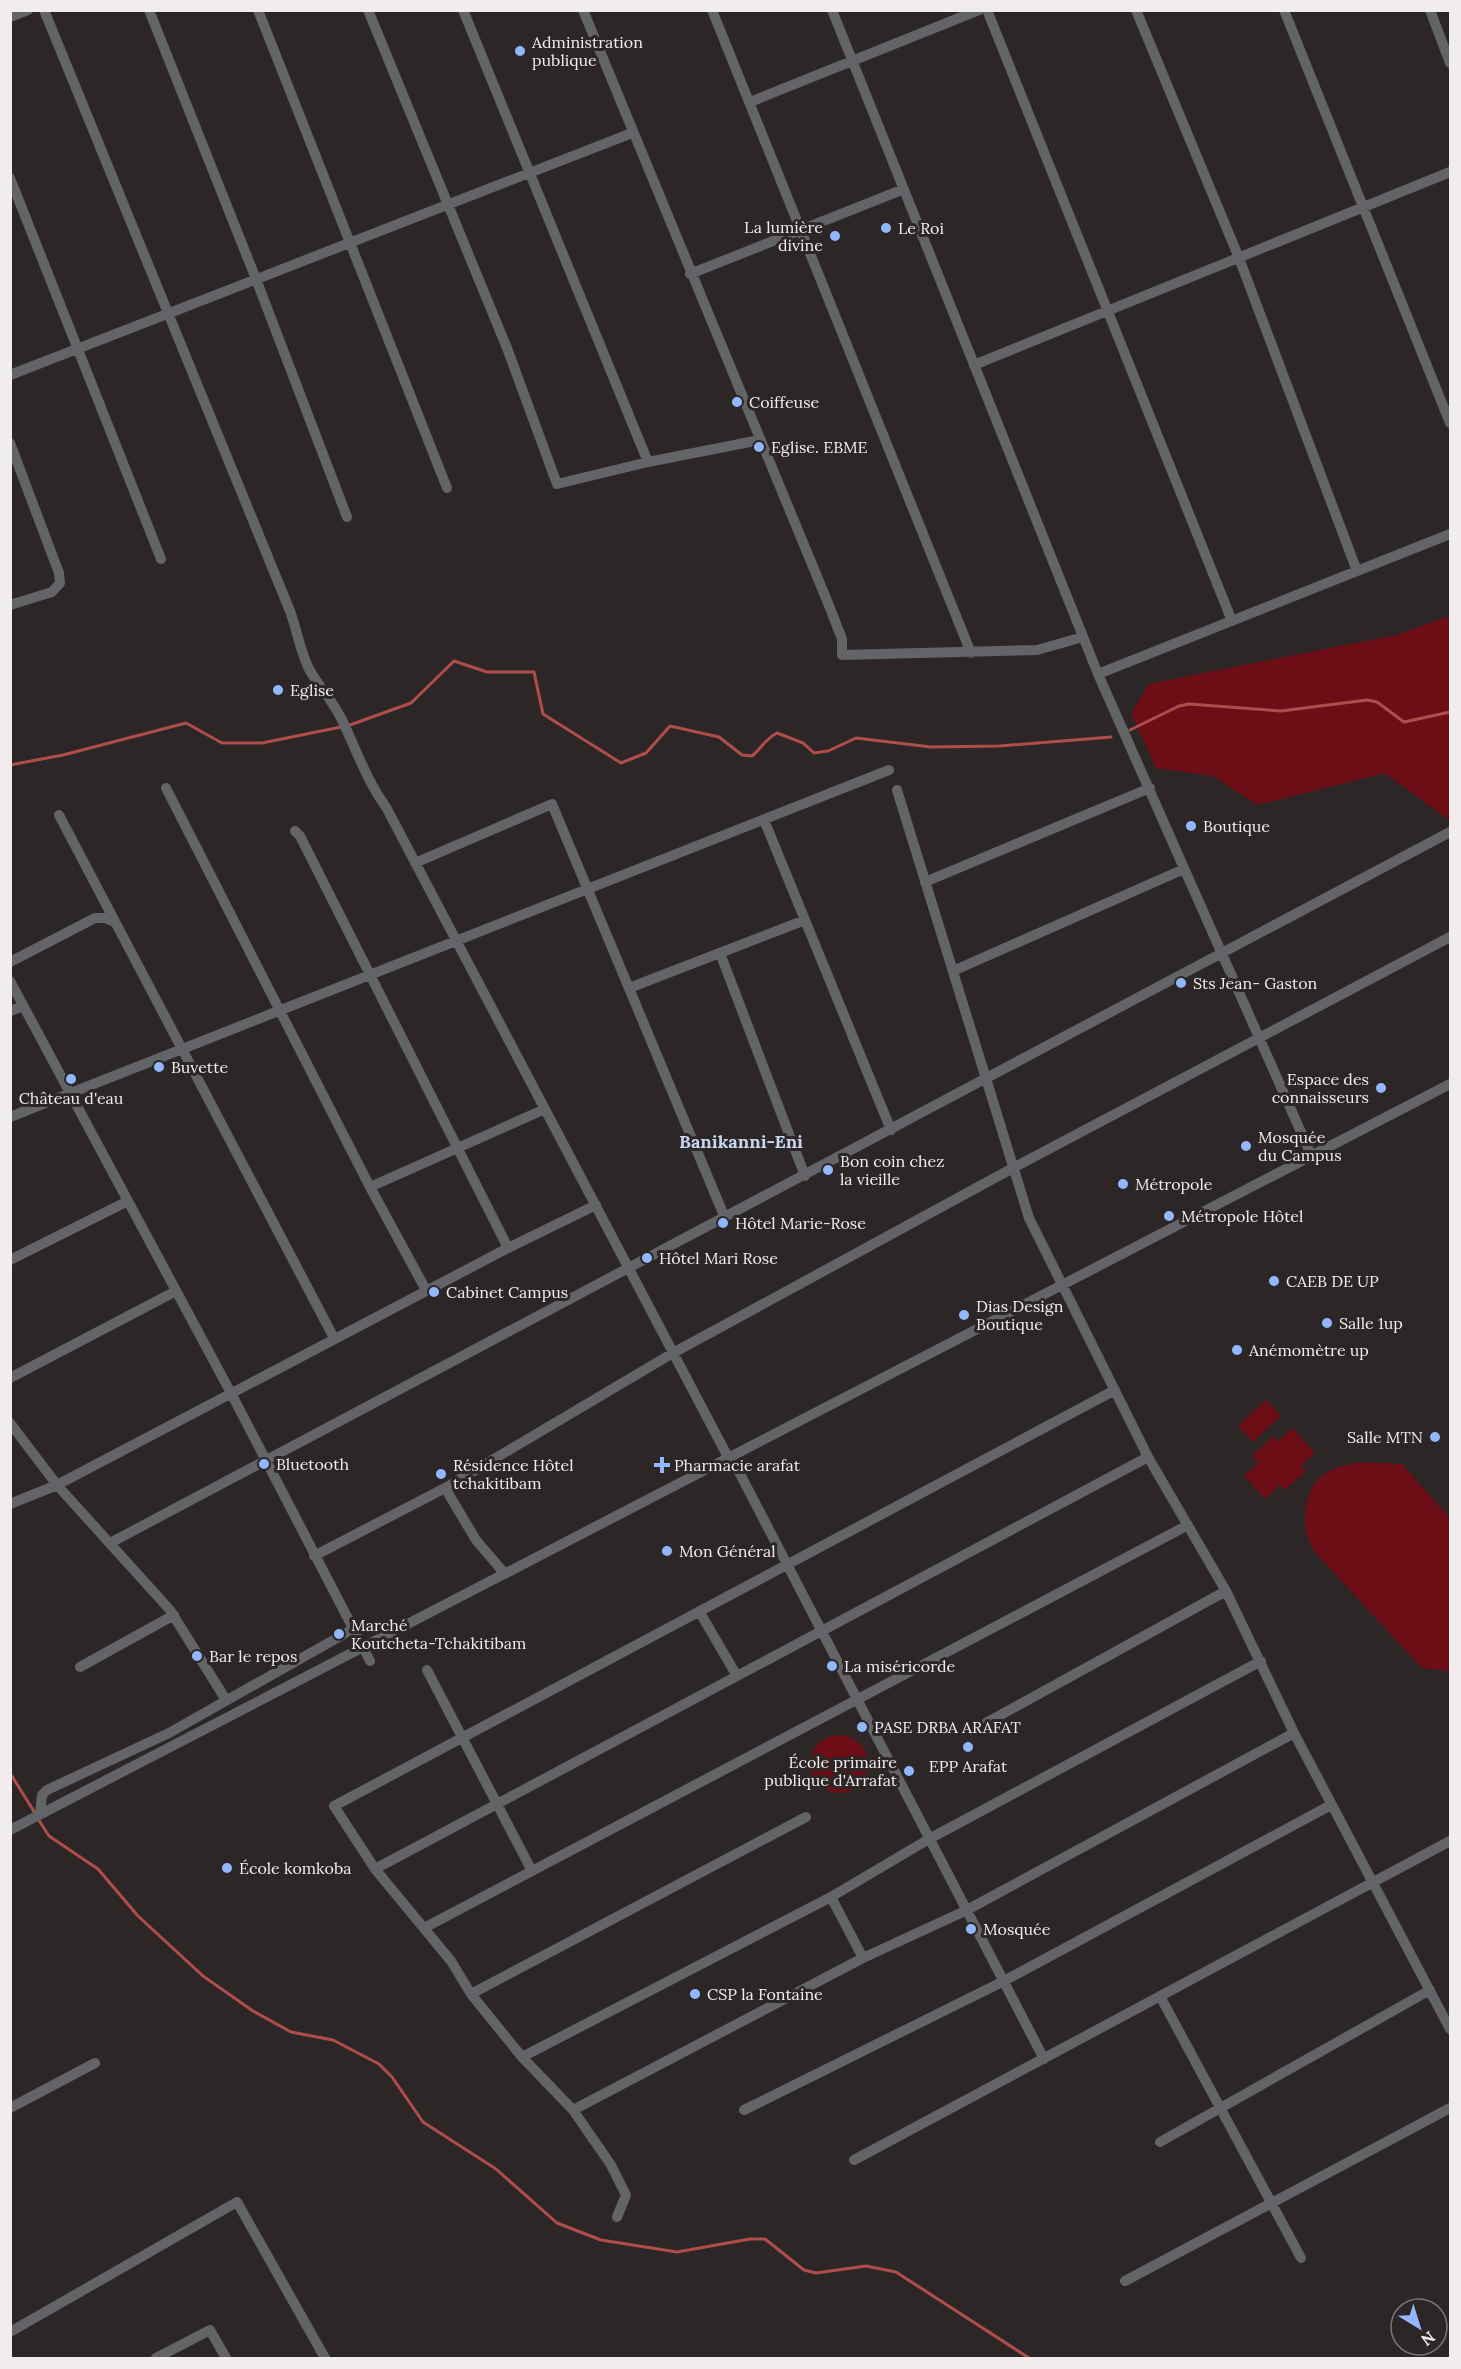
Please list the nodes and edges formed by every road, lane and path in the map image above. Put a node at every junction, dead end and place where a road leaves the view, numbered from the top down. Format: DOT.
graph roads {
  1 [pos="28,10"];
  2 [pos="44,10"];
  3 [pos="149,10"];
  4 [pos="258,10"];
  5 [pos="368,10"];
  6 [pos="463,10"];
  7 [pos="583,10"];
  8 [pos="712,10"];
  9 [pos="832,10"];
  10 [pos="979,10"];
  11 [pos="987,10"];
  12 [pos="1136,10"];
  13 [pos="1284,10"];
  14 [pos="1430,10"];
  15 [pos="10,17"];
  16 [pos="852,61"];
  17 [pos="1450,63"];
  18 [pos="750,102"];
  19 [pos="632,133"];
  20 [pos="1450,172"];
  21 [pos="530,173"];
  22 [pos="10,178"];
  23 [pos="904,189"];
  24 [pos="446,205"];
  25 [pos="1364,207"];
  26 [pos="800,229"];
  27 [pos="351,242"];
  28 [pos="1239,258"];
  29 [pos="690,274"];
  30 [pos="256,279"];
  31 [pos="1108,310"];
  32 [pos="166,314"];
  33 [pos="78,349"];
  34 [pos="974,364"];
  35 [pos="10,375"];
  36 [pos="1450,423"];
  37 [pos="760,440"];
  38 [pos="10,442"];
  39 [pos="648,462"];
  40 [pos="447,488"];
  41 [pos="347,517"];
  42 [pos="1450,534"];
  43 [pos="161,559"];
  44 [pos="1357,571"];
  45 [pos="10,605"];
  46 [pos="1232,621"];
  47 [pos="1083,637"];
  48 [pos="971,653"];
  49 [pos="1098,674"];
  50 [pos="889,770"];
  51 [pos="166,788"];
  52 [pos="1149,788"];
  53 [pos="897,790"];
  54 [pos="59,815"];
  55 [pos="764,820"];
  56 [pos="295,831"];
  57 [pos="1450,832"];
  58 [pos="415,863"];
  59 [pos="1185,869"];
  60 [pos="925,882"];
  61 [pos="588,889"];
  62 [pos="804,920"];
  63 [pos="115,922"];
  64 [pos="1450,937"];
  65 [pos="457,941"];
  66 [pos="720,953"];
  67 [pos="1222,954"];
  68 [pos="10,962"];
  69 [pos="953,971"];
  70 [pos="371,975"];
  71 [pos="10,981"];
  72 [pos="629,988"];
  73 [pos="23,1005"];
  74 [pos="10,1011"];
  75 [pos="280,1011"];
  76 [pos="1259,1038"];
  77 [pos="182,1050"];
  78 [pos="986,1080"];
  79 [pos="1450,1084"];
  80 [pos="70,1094"];
  81 [pos="545,1109"];
  82 [pos="10,1118"];
  83 [pos="891,1130"];
  84 [pos="458,1148"];
  85 [pos="1312,1157"];
  86 [pos="1013,1168"];
  87 [pos="805,1176"];
  88 [pos="370,1187"];
  89 [pos="128,1201"];
  90 [pos="596,1205"];
  91 [pos="725,1218"];
  92 [pos="508,1248"];
  93 [pos="10,1260"];
  94 [pos="629,1269"];
  95 [pos="1061,1286"];
  96 [pos="426,1290"];
  97 [pos="176,1291"];
  98 [pos="334,1338"];
  99 [pos="673,1353"];
  100 [pos="10,1378"];
  101 [pos="1115,1390"];
  102 [pos="232,1395"];
  103 [pos="10,1423"];
  104 [pos="1148,1457"];
  105 [pos="729,1459"];
  106 [pos="265,1462"];
  107 [pos="57,1485"];
  108 [pos="445,1488"];
  109 [pos="10,1504"];
  110 [pos="1188,1525"];
  111 [pos="110,1543"];
  112 [pos="314,1556"];
  113 [pos="787,1564"];
  114 [pos="505,1574"];
  115 [pos="1226,1591"];
  116 [pos="699,1611"];
  117 [pos="174,1615"];
  118 [pos="353,1629"];
  119 [pos="822,1631"];
  120 [pos="363,1647"];
  121 [pos="1261,1660"];
  122 [pos="370,1661"];
  123 [pos="80,1666"];
  124 [pos="427,1670"];
  125 [pos="737,1676"];
  126 [pos="857,1699"];
  127 [pos="226,1700"];
  128 [pos="986,1723"];
  129 [pos="1294,1733"];
  130 [pos="462,1737"];
  131 [pos="497,1804"];
  132 [pos="1331,1805"];
  133 [pos="40,1814"];
  134 [pos="806,1817"];
  135 [pos="10,1830"];
  136 [pos="929,1839"];
  137 [pos="1450,1842"];
  138 [pos="375,1869"];
  139 [pos="532,1871"];
  140 [pos="1373,1882"];
  141 [pos="831,1897"];
  142 [pos="965,1911"];
  143 [pos="424,1928"];
  144 [pos="864,1958"];
  145 [pos="1002,1982"];
  146 [pos="1430,1990"];
  147 [pos="471,1994"];
  148 [pos="1160,1996"];
  149 [pos="1450,2029"];
  150 [pos="522,2057"];
  151 [pos="1044,2059"];
  152 [pos="95,2063"];
  153 [pos="10,2108"];
  154 [pos="1220,2108"];
  155 [pos="1450,2108"];
  156 [pos="573,2110"];
  157 [pos="744,2110"];
  158 [pos="1160,2142"];
  159 [pos="854,2160"];
  160 [pos="1271,2203"];
  161 [pos="617,2217"];
  162 [pos="1301,2258"];
  163 [pos="1125,2281"];
  164 [pos="10,2332"];
  165 [pos="156,2358"];
  166 [pos="226,2358"];
  167 [pos="325,2358"];
  1 -- 15 [label="street"];
  2 -- 32 [label="street"];
  3 -- 30 [label="street"];
  4 -- 27 [label="street"];
  5 -- 24 [label="street"];
  6 -- 21 [label="street"];
  7 -- 19 [label="street"];
  8 -- 18 [label="street"];
  9 -- 16 [label="street"];
  10 -- 16 [label="street"];
  11 -- 31 [label="street"];
  12 -- 28 [label="street"];
  13 -- 25 [label="street"];
  14 -- 17 [label="street"];
  16 -- 18 [label="street"];
  16 -- 23 [label="street"];
  18 -- 26 [label="street"];
  19 -- 21 [label="street"];
  19 -- 29 [label="street"];
  20 -- 25 [label="street"];
  21 -- 24 [label="street"];
  21 -- 39 [label="street"];
  22 -- 33 [label="street"];
  23 -- 26 [label="street"];
  23 -- 34 [label="street"];
  24 -- 27 [label="street"];
  24 -- 39 [label="street"];
  25 -- 28 [label="street"];
  25 -- 36 [label="street"];
  26 -- 29 [label="street"];
  26 -- 48 [label="street"];
  27 -- 30 [label="street"];
  27 -- 40 [label="street"];
  28 -- 31 [label="street"];
  28 -- 44 [label="street"];
  29 -- 37 [label="street"];
  30 -- 32 [label="street"];
  30 -- 41 [label="street"];
  31 -- 34 [label="street"];
  31 -- 46 [label="street"];
  32 -- 33 [label="street"];
  32 -- 58 [label="street"];
  33 -- 35 [label="street"];
  33 -- 43 [label="street"];
  34 -- 47 [label="street"];
  37 -- 39 [label="street"];
  37 -- 48 [label="street"];
  38 -- 45 [label="street"];
  42 -- 44 [label="street"];
  44 -- 46 [label="street"];
  46 -- 49 [label="street"];
  47 -- 48 [label="street"];
  47 -- 49 [label="street"];
  49 -- 52 [label="street"];
  50 -- 55 [label="street"];
  51 -- 75 [label="street"];
  52 -- 59 [label="street"];
  52 -- 60 [label="street"];
  53 -- 60 [label="street"];
  54 -- 63 [label="street"];
  55 -- 61 [label="street"];
  55 -- 62 [label="street"];
  56 -- 70 [label="street"];
  57 -- 67 [label="street"];
  58 -- 61 [label="street"];
  58 -- 65 [label="street"];
  59 -- 67 [label="street"];
  59 -- 69 [label="street"];
  60 -- 69 [label="street"];
  61 -- 65 [label="street"];
  61 -- 72 [label="street"];
  62 -- 66 [label="street"];
  62 -- 83 [label="street"];
  63 -- 68 [label="street"];
  63 -- 77 [label="street"];
  64 -- 76 [label="street"];
  65 -- 70 [label="street"];
  65 -- 81 [label="street"];
  66 -- 72 [label="street"];
  66 -- 87 [label="street"];
  67 -- 76 [label="street"];
  67 -- 78 [label="street"];
  69 -- 78 [label="street"];
  70 -- 75 [label="street"];
  70 -- 84 [label="street"];
  71 -- 73 [label="street"];
  72 -- 91 [label="street"];
  73 -- 74 [label="street"];
  73 -- 80 [label="street"];
  75 -- 77 [label="street"];
  75 -- 88 [label="street"];
  76 -- 85 [label="street"];
  76 -- 86 [label="street"];
  77 -- 80 [label="street"];
  77 -- 98 [label="street"];
  78 -- 83 [label="street"];
  78 -- 86 [label="street"];
  79 -- 85 [label="street"];
  80 -- 82 [label="street"];
  80 -- 89 [label="street"];
  81 -- 84 [label="street"];
  81 -- 90 [label="street"];
  83 -- 87 [label="street"];
  84 -- 88 [label="street"];
  84 -- 92 [label="street"];
  85 -- 95 [label="street"];
  86 -- 95 [label="street"];
  86 -- 99 [label="street"];
  87 -- 91 [label="street"];
  88 -- 96 [label="street"];
  89 -- 93 [label="street"];
  89 -- 97 [label="street"];
  90 -- 92 [label="street"];
  90 -- 94 [label="street"];
  91 -- 94 [label="street"];
  92 -- 96 [label="street"];
  94 -- 99 [label="street"];
  94 -- 106 [label="street"];
  95 -- 101 [label="street"];
  95 -- 105 [label="street"];
  96 -- 98 [label="street"];
  97 -- 100 [label="street"];
  97 -- 102 [label="street"];
  98 -- 102 [label="street"];
  99 -- 105 [label="street"];
  99 -- 108 [label="street"];
  101 -- 104 [label="street"];
  101 -- 113 [label="street"];
  102 -- 106 [label="street"];
  102 -- 107 [label="street"];
  103 -- 107 [label="street"];
  104 -- 110 [label="street"];
  104 -- 119 [label="street"];
  105 -- 113 [label="street"];
  105 -- 114 [label="street"];
  106 -- 111 [label="street"];
  106 -- 112 [label="street"];
  107 -- 109 [label="street"];
  107 -- 111 [label="street"];
  108 -- 112 [label="street"];
  108 -- 114 [label="street"];
  110 -- 115 [label="street"];
  110 -- 126 [label="street"];
  111 -- 117 [label="street"];
  112 -- 118 [label="street"];
  113 -- 116 [label="street"];
  113 -- 119 [label="street"];
  114 -- 120 [label="street"];
  115 -- 121 [label="street"];
  115 -- 128 [label="street"];
  116 -- 125 [label="street"];
  116 -- 130 [label="street"];
  117 -- 123 [label="street"];
  117 -- 127 [label="street"];
  118 -- 120 [label="street"];
  118 -- 127 [label="street"];
  119 -- 125 [label="street"];
  119 -- 126 [label="street"];
  120 -- 122 [label="street"];
  120 -- 133 [label="street"];
  121 -- 129 [label="street"];
  121 -- 136 [label="street"];
  124 -- 130 [label="street"];
  125 -- 131 [label="street"];
  126 -- 136 [label="street"];
  126 -- 139 [label="street"];
  127 -- 133 [label="street"];
  129 -- 132 [label="street"];
  129 -- 142 [label="street"];
  130 -- 131 [label="street"];
  130 -- 138 [label="street"];
  131 -- 138 [label="street"];
  131 -- 139 [label="street"];
  132 -- 140 [label="street"];
  132 -- 145 [label="street"];
  133 -- 135 [label="street"];
  134 -- 147 [label="street"];
  136 -- 141 [label="street"];
  136 -- 142 [label="street"];
  137 -- 140 [label="street"];
  138 -- 143 [label="street"];
  139 -- 143 [label="street"];
  140 -- 146 [label="street"];
  140 -- 148 [label="street"];
  141 -- 144 [label="street"];
  141 -- 150 [label="street"];
  142 -- 144 [label="street"];
  142 -- 145 [label="street"];
  143 -- 147 [label="street"];
  144 -- 156 [label="street"];
  145 -- 151 [label="street"];
  145 -- 157 [label="street"];
  146 -- 149 [label="street"];
  146 -- 154 [label="street"];
  147 -- 150 [label="street"];
  148 -- 151 [label="street"];
  148 -- 154 [label="street"];
  150 -- 156 [label="street"];
  151 -- 159 [label="street"];
  152 -- 153 [label="street"];
  154 -- 158 [label="street"];
  154 -- 160 [label="street"];
  155 -- 160 [label="street"];
  156 -- 161 [label="street"];
  160 -- 162 [label="street"];
  160 -- 163 [label="street"];
  164 -- 167 [label="street"];
  165 -- 166 [label="street"];
}
